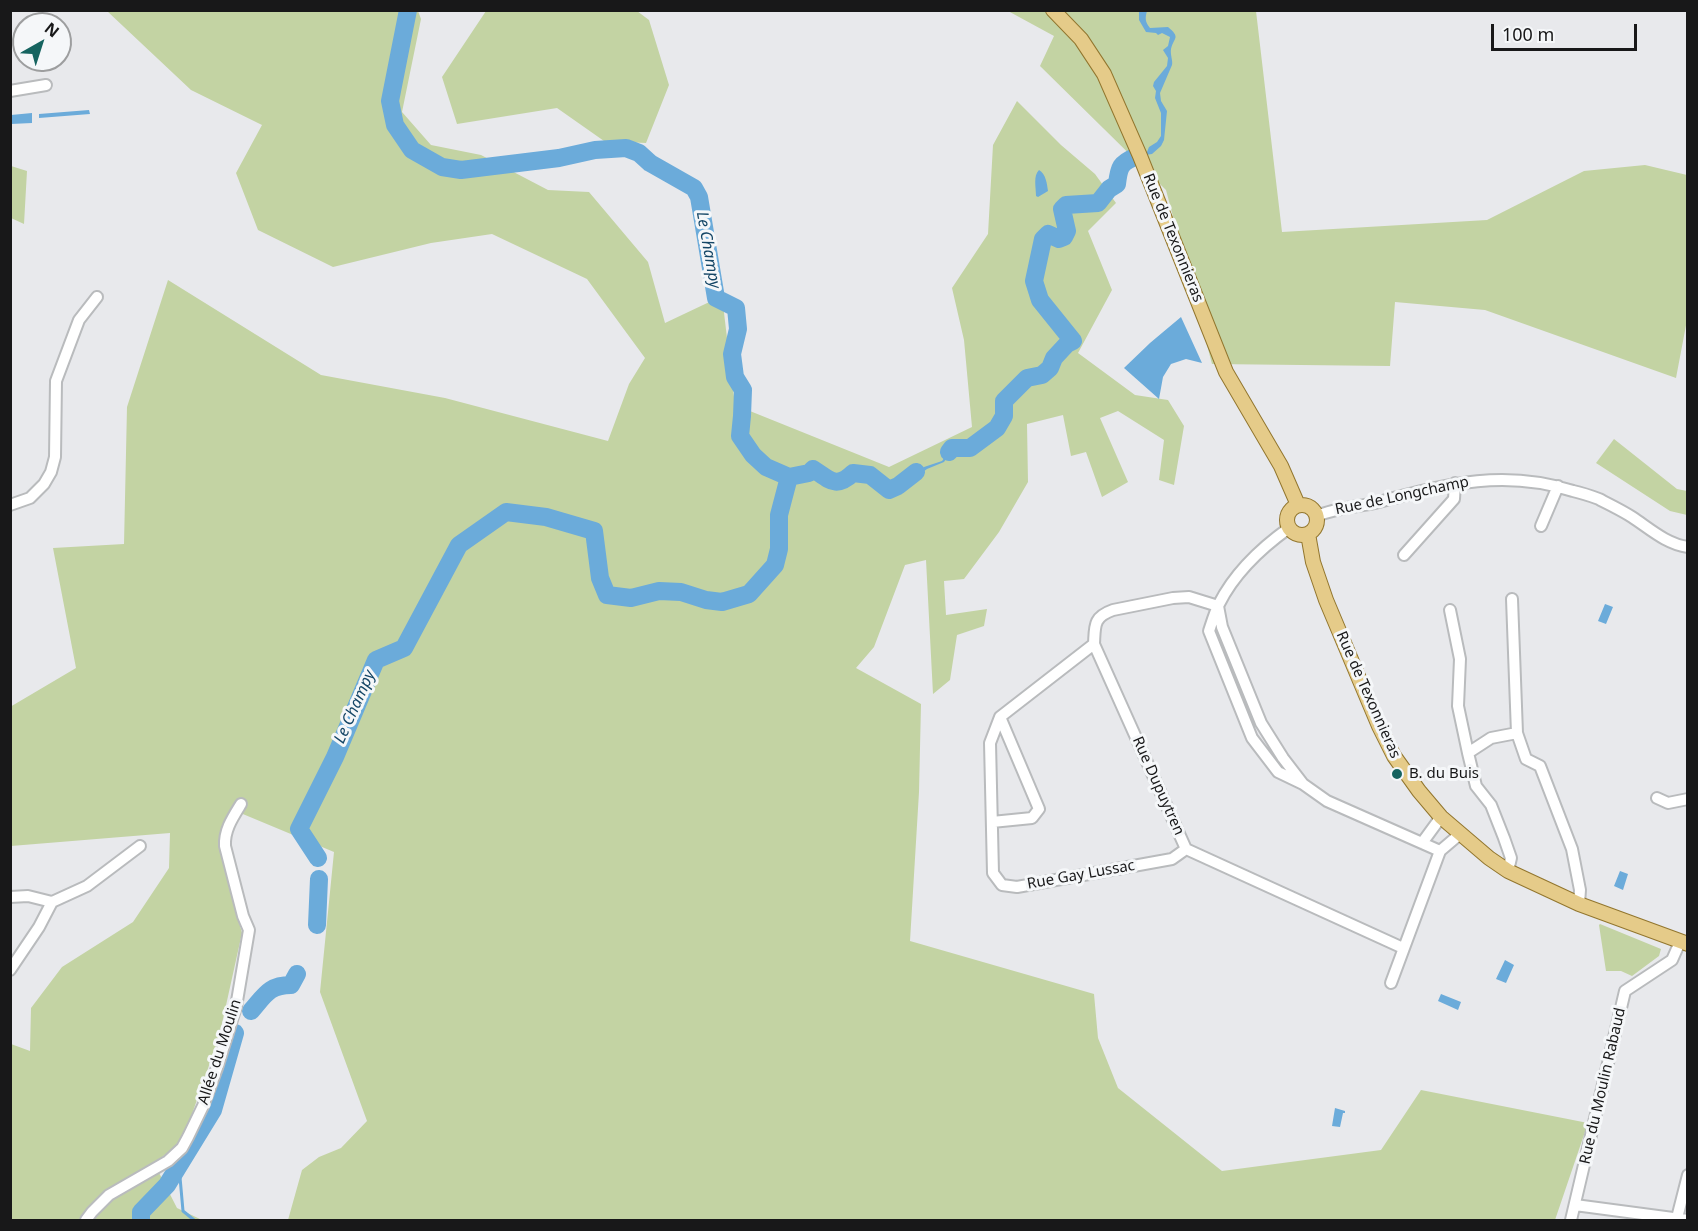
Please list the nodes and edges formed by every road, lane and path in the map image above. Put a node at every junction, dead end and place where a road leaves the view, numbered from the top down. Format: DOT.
graph roads {
  1 [pos="1053,10"];
  2 [pos="46,85"];
  3 [pos="10,91"];
  4 [pos="97,297"];
  5 [pos="1455,483"];
  6 [pos="1558,486"];
  7 [pos="10,505"];
  8 [pos="1298,505"];
  9 [pos="1317,516"];
  10 [pos="1541,526"];
  11 [pos="1288,528"];
  12 [pos="1308,534"];
  13 [pos="1688,547"];
  14 [pos="1404,555"];
  15 [pos="1512,599"];
  16 [pos="1218,606"];
  17 [pos="1450,610"];
  18 [pos="1094,644"];
  19 [pos="1000,717"];
  20 [pos="1517,733"];
  21 [pos="1468,753"];
  22 [pos="1657,798"];
  23 [pos="1688,799"];
  24 [pos="241,804"];
  25 [pos="1441,817"];
  26 [pos="992,822"];
  27 [pos="1460,834"];
  28 [pos="1422,843"];
  29 [pos="140,846"];
  30 [pos="1186,849"];
  31 [pos="1440,851"];
  32 [pos="1508,871"];
  33 [pos="10,897"];
  34 [pos="52,902"];
  35 [pos="1579,904"];
  36 [pos="1684,943"];
  37 [pos="1403,948"];
  38 [pos="10,970"];
  39 [pos="1391,983"];
  40 [pos="1688,1174"];
  41 [pos="1575,1205"];
  42 [pos="1682,1219"];
  43 [pos="86,1221"];
  44 [pos="1571,1221"];
  1 -- 8 [label="main road, Rue de Texonnieras"];
  2 -- 3 [label="street"];
  4 -- 7 [label="street"];
  5 -- 6 [label="street, Rue de Longchamp"];
  5 -- 9 [label="street, Rue de Longchamp"];
  5 -- 14 [label="street"];
  6 -- 10 [label="street"];
  6 -- 13 [label="street, Rue de Longchamp"];
  8 -- 9 [label="main road"];
  8 -- 11 [label="main road"];
  9 -- 12 [label="main road"];
  11 -- 12 [label="main road"];
  11 -- 16 [label="street"];
  12 -- 25 [label="main road, Rue de Texonnieras"];
  15 -- 20 [label="street"];
  16 -- 18 [label="street"];
  16 -- 28 [label="street"];
  17 -- 21 [label="street"];
  18 -- 19 [label="street"];
  18 -- 30 [label="street, Rue Dupuytren"];
  19 -- 26 [label="street, Rue Gay Lussac"];
  19 -- 26 [label="street"];
  20 -- 21 [label="street"];
  20 -- 35 [label="street"];
  21 -- 32 [label="street"];
  22 -- 23 [label="street"];
  24 -- 43 [label="street, Allée du Moulin"];
  25 -- 27 [label="main road, Rue de Texonnieras"];
  25 -- 28 [label="street"];
  26 -- 30 [label="street, Rue Gay Lussac"];
  27 -- 31 [label="street"];
  27 -- 32 [label="main road, Rue de Texonnieras"];
  28 -- 31 [label="street"];
  29 -- 34 [label="street"];
  30 -- 37 [label="street, Rue Dupuytren"];
  31 -- 37 [label="street"];
  32 -- 35 [label="main road, Rue de Texonnieras"];
  33 -- 34 [label="street"];
  34 -- 38 [label="street"];
  35 -- 36 [label="main road, Rue de Texonnieras"];
  36 -- 41 [label="street, Rue du Moulin Rabaud"];
  37 -- 39 [label="street"];
  40 -- 42 [label="street"];
  41 -- 42 [label="street"];
  41 -- 44 [label="street, Rue du Moulin Rabaud"];
}
